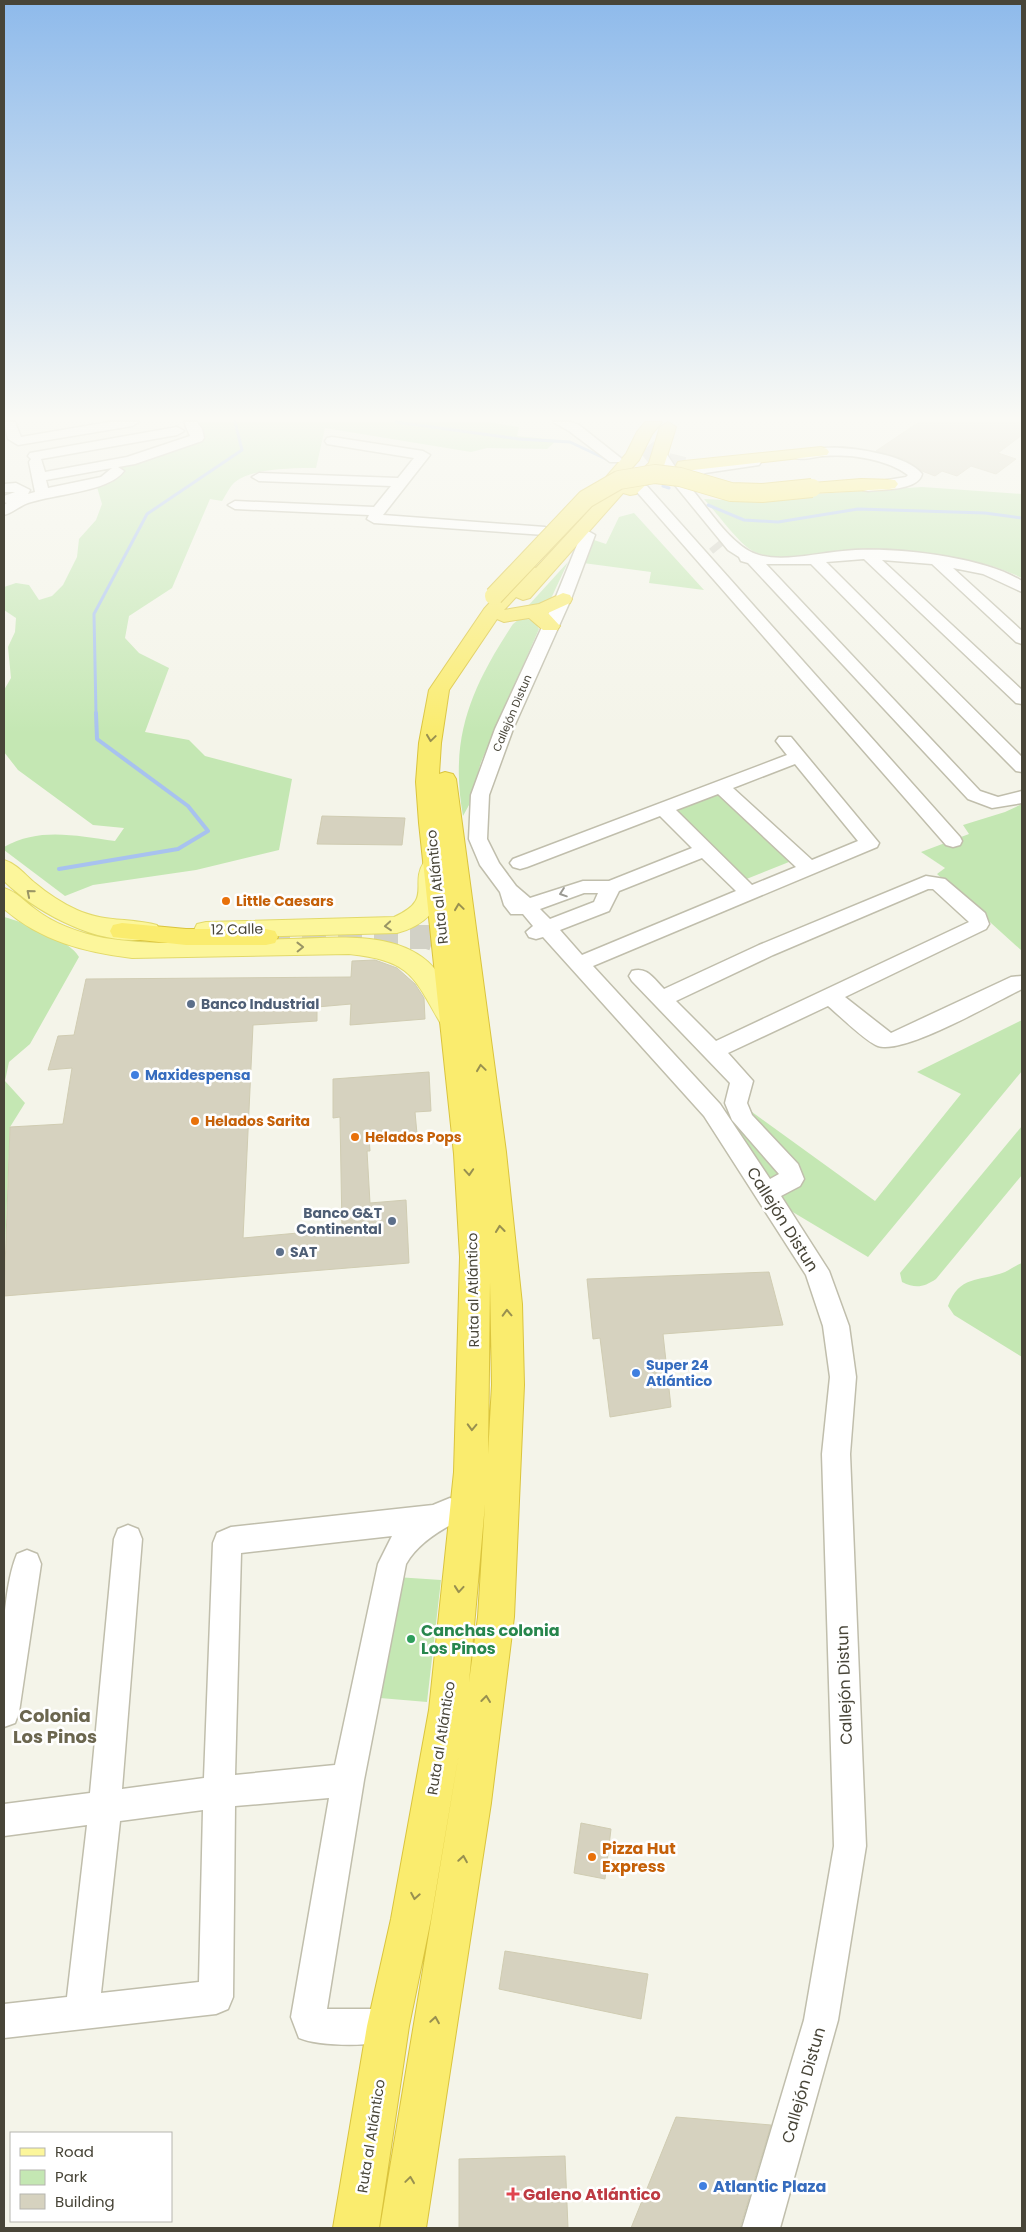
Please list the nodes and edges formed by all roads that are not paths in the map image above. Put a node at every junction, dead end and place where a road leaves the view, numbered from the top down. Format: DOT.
graph roads {
  1 [pos="496,526"];
  2 [pos="551,526"];
  3 [pos="565,526"];
  4 [pos="572,526"];
  5 [pos="581,526"];
  6 [pos="597,526"];
  7 [pos="676,526"];
  8 [pos="708,526"];
  9 [pos="548,528"];
  10 [pos="588,535"];
  11 [pos="868,555"];
  12 [pos="752,558"];
  13 [pos="814,559"];
  14 [pos="937,561"];
  15 [pos="1022,587"];
  16 [pos="563,599"];
  17 [pos="504,606"];
  18 [pos="550,626"];
  19 [pos="1022,639"];
  20 [pos="439,690"];
  21 [pos="1022,699"];
  22 [pos="785,741"];
  23 [pos="791,759"];
  24 [pos="1022,767"];
  25 [pos="720,786"];
  26 [pos="1022,797"];
  27 [pos="663,808"];
  28 [pos="953,841"];
  29 [pos="433,850"];
  30 [pos="706,850"];
  31 [pos="520,863"];
  32 [pos="4,868"];
  33 [pos="810,869"];
  34 [pos="610,887"];
  35 [pos="750,894"];
  36 [pos="6,902"];
  37 [pos="518,902"];
  38 [pos="56,911"];
  39 [pos="541,930"];
  40 [pos="122,931"];
  41 [pos="266,937"];
  42 [pos="103,947"];
  43 [pos="589,960"];
  44 [pos="639,976"];
  45 [pos="1018,982"];
  46 [pos="831,997"];
  47 [pos="662,999"];
  48 [pos="451,1019"];
  49 [pos="714,1051"];
  50 [pos="502,1121"];
  51 [pos="766,1192"];
  52 [pos="504,1278"];
  53 [pos="128,1539"];
  54 [pos="27,1564"];
  55 [pos="4,1712"];
  56 [pos="348,1780"];
  57 [pos="219,1792"];
  58 [pos="106,1808"];
  59 [pos="4,1820"];
  60 [pos="82,2013"];
  61 [pos="4,2020"];
  62 [pos="388,2026"];
  63 [pos="356,2228"];
  64 [pos="403,2228"];
  65 [pos="761,2228"];
  1 -- 9 [label="street"];
  2 -- 9 [label="highway"];
  3 -- 17 [label="highway, bridge"];
  4 -- 20 [label="highway, Ruta al Atlántico"];
  5 -- 17 [label="highway, Ruta al Atlántico"];
  6 -- 10 [label="highway"];
  7 -- 28 [label="street"];
  8 -- 12 [label="street"];
  9 -- 17 [label="highway"];
  10 -- 16 [label="street, Callejón Distun"];
  10 -- 17 [label="highway"];
  11 -- 13 [label="street"];
  11 -- 14 [label="street"];
  11 -- 21 [label="street"];
  12 -- 13 [label="street"];
  12 -- 26 [label="street"];
  13 -- 24 [label="street"];
  14 -- 15 [label="street"];
  14 -- 19 [label="street"];
  16 -- 17 [label="highway"];
  16 -- 18 [label="street, Callejón Distun"];
  17 -- 18 [label="highway"];
  17 -- 20 [label="highway"];
  52 -- 17 [label="highway, Ruta al Atlántico, one-way"];
  18 -- 37 [label="street, Callejón Distun"];
  20 -- 29 [label="highway, Ruta al Atlántico, one-way"];
  22 -- 23 [label="street"];
  23 -- 25 [label="street"];
  23 -- 33 [label="street"];
  25 -- 27 [label="street"];
  25 -- 33 [label="street"];
  27 -- 30 [label="street"];
  27 -- 31 [label="street"];
  29 -- 40 [label="main road, 12 Calle, one-way"];
  29 -- 48 [label="highway, Ruta al Atlántico"];
  30 -- 34 [label="street"];
  30 -- 35 [label="street"];
  38 -- 32 [label="main road, 12 Calle, one-way"];
  33 -- 35 [label="street"];
  34 -- 37 [label="street, one-way"];
  34 -- 39 [label="street"];
  35 -- 43 [label="street"];
  36 -- 42 [label="main road, 12 Calle"];
  37 -- 39 [label="street, Callejón Distun"];
  38 -- 40 [label="main road, 12 Calle"];
  38 -- 42 [label="main road"];
  39 -- 51 [label="street, Callejón Distun"];
  40 -- 41 [label="highway"];
  42 -- 48 [label="main road, 12 Calle, one-way"];
  44 -- 47 [label="street"];
  45 -- 46 [label="street"];
  46 -- 47 [label="street"];
  46 -- 49 [label="street"];
  47 -- 49 [label="street"];
  48 -- 62 [label="highway, Ruta al Atlántico, one-way"];
  49 -- 51 [label="street"];
  50 -- 52 [label="highway"];
  51 -- 65 [label="street, Callejón Distun"];
  64 -- 52 [label="highway, Ruta al Atlántico, one-way"];
  53 -- 58 [label="street"];
  54 -- 55 [label="street"];
  56 -- 57 [label="street"];
  56 -- 57 [label="street"];
  56 -- 62 [label="street"];
  57 -- 58 [label="street"];
  57 -- 60 [label="street"];
  58 -- 59 [label="street"];
  58 -- 60 [label="street"];
  60 -- 61 [label="street"];
  62 -- 63 [label="highway, Ruta al Atlántico"];
}
